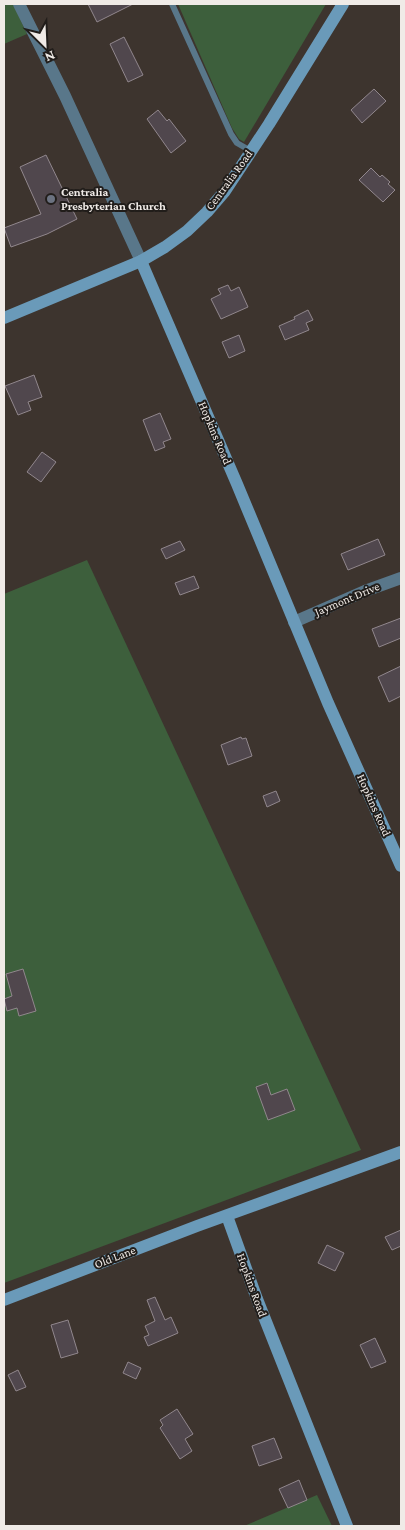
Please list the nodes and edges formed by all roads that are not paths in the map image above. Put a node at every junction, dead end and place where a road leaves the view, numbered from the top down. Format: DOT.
graph roads {
  1 [pos="20,4"];
  2 [pos="172,4"];
  3 [pos="343,4"];
  4 [pos="251,151"];
  5 [pos="141,261"];
  6 [pos="4,318"];
  7 [pos="401,578"];
  8 [pos="294,622"];
  9 [pos="401,866"];
  10 [pos="401,1152"];
  11 [pos="227,1216"];
  12 [pos="4,1300"];
  13 [pos="347,1526"];
  1 -- 5 [label="street, Hopkins Road"];
  2 -- 4 [label="lane"];
  3 -- 4 [label="main road, Centralia Road"];
  4 -- 5 [label="main road, Centralia Road"];
  5 -- 6 [label="main road, Centralia Road"];
  5 -- 8 [label="main road, Hopkins Road"];
  7 -- 8 [label="street, Jaymont Drive"];
  8 -- 9 [label="main road, Hopkins Road"];
  10 -- 11 [label="main road"];
  11 -- 12 [label="main road, Old Lane"];
  11 -- 13 [label="main road, Hopkins Road"];
}
